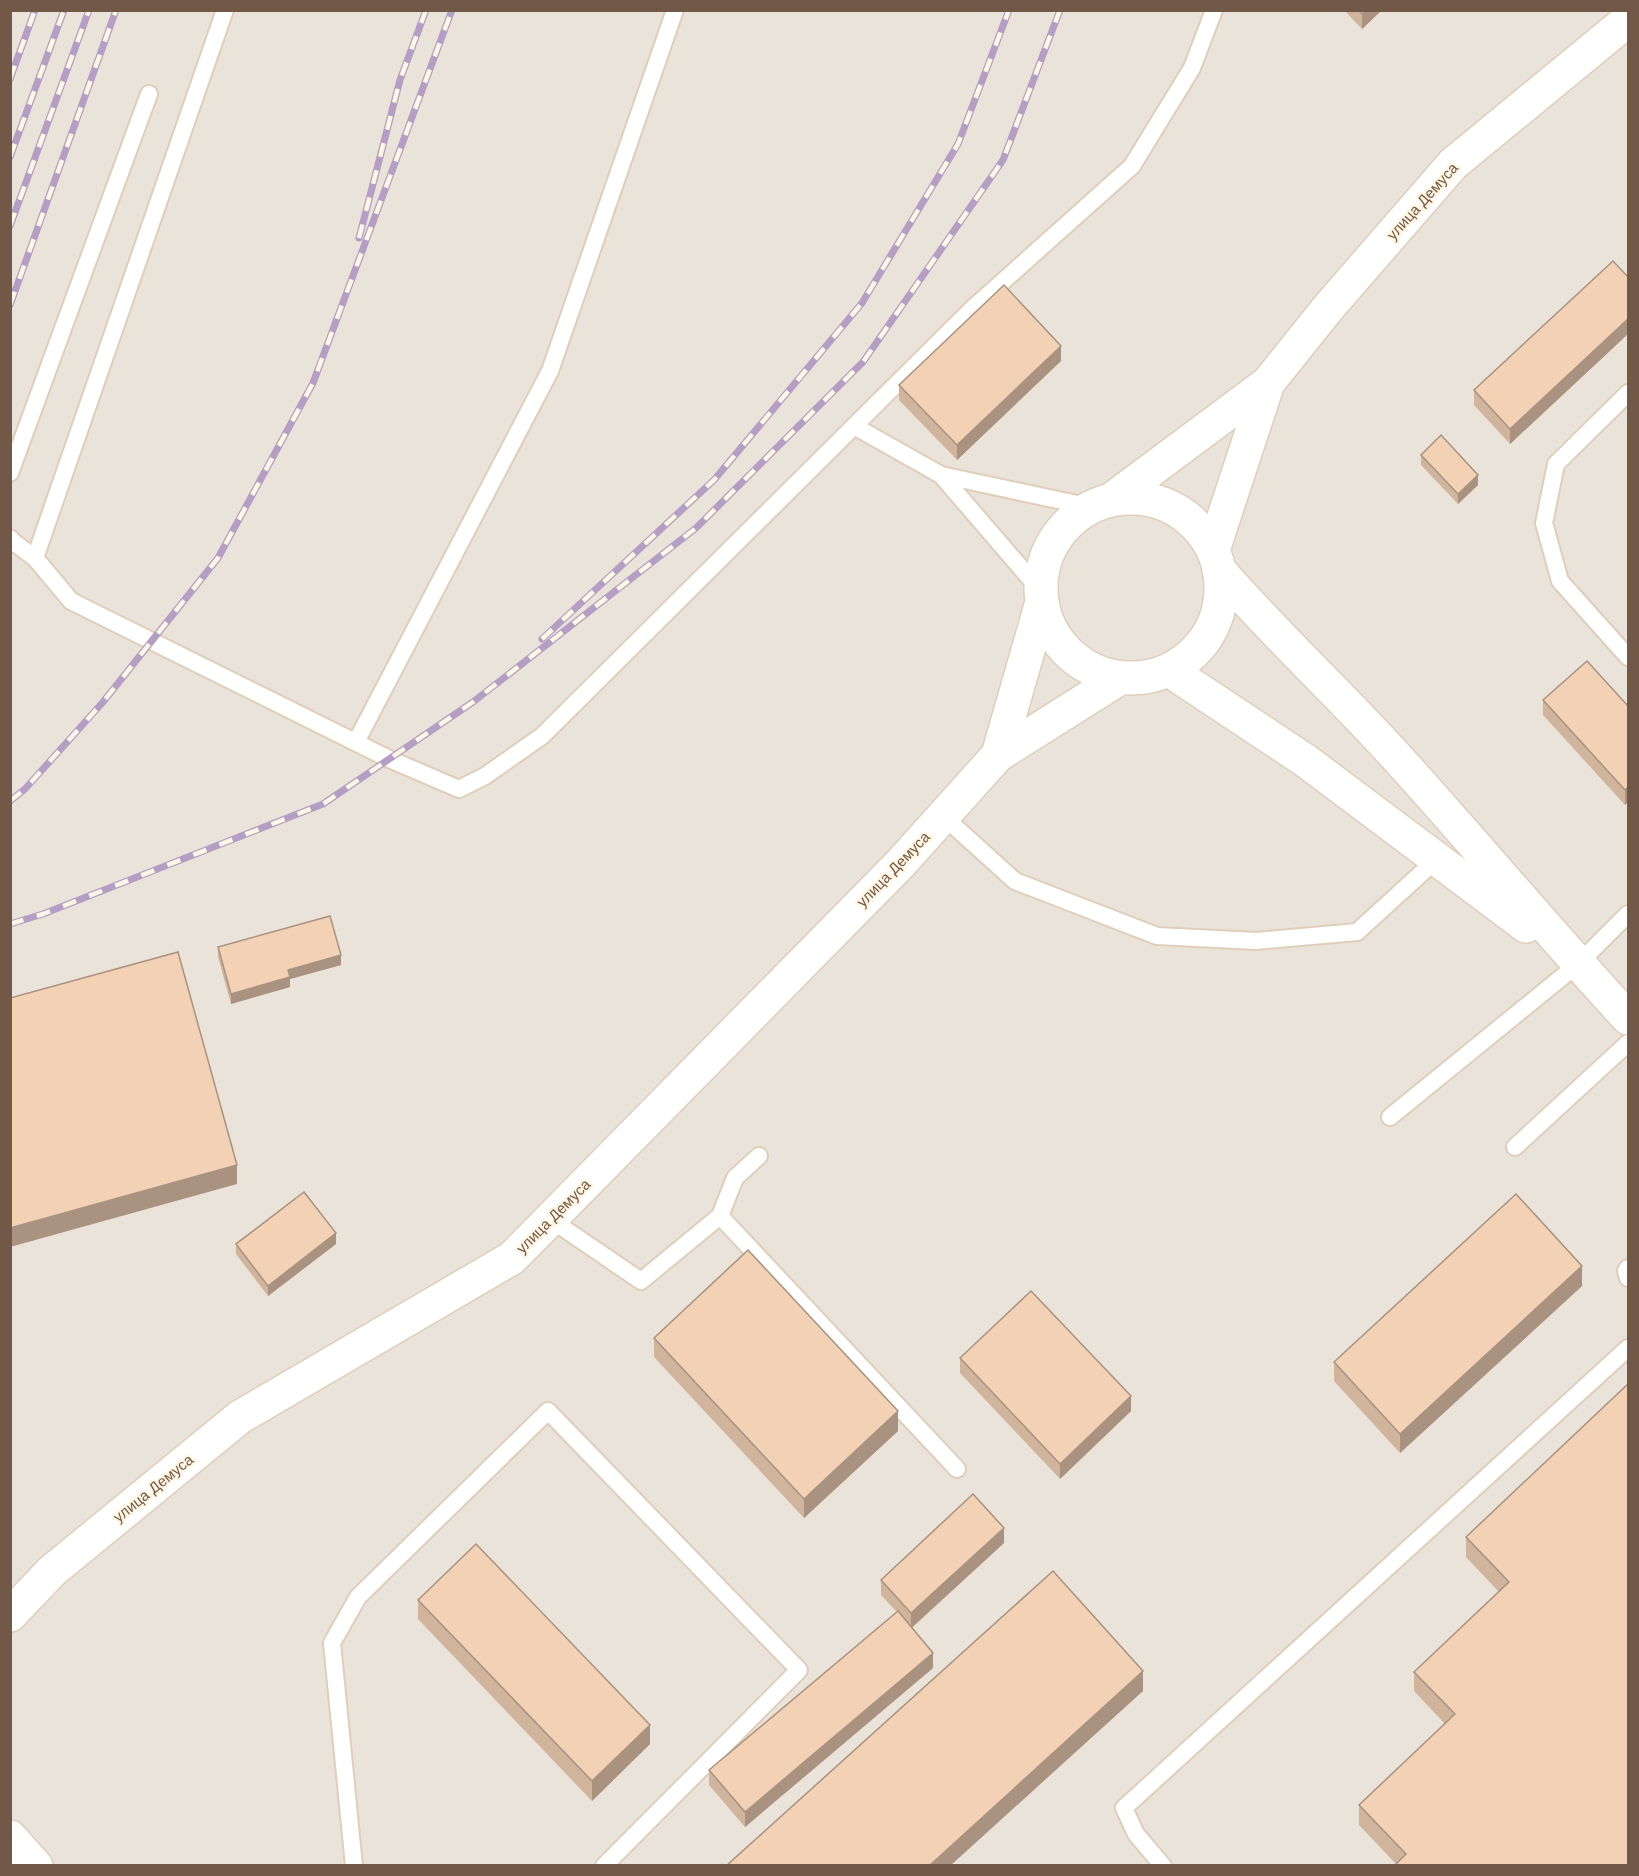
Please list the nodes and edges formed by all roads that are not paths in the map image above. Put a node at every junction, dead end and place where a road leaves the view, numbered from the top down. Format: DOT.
graph roads {
  1 [pos="225,10"];
  2 [pos="675,10"];
  3 [pos="1214,10"];
  4 [pos="1629,20"];
  5 [pos="149,94"];
  6 [pos="1268,383"];
  7 [pos="1629,393"];
  8 [pos="854,426"];
  9 [pos="10,473"];
  10 [pos="941,475"];
  11 [pos="1101,503"];
  12 [pos="10,538"];
  13 [pos="35,558"];
  14 [pos="1216,560"];
  15 [pos="1041,596"];
  16 [pos="1629,657"];
  17 [pos="1169,670"];
  18 [pos="1120,678"];
  19 [pos="356,742"];
  20 [pos="998,755"];
  21 [pos="943,816"];
  22 [pos="1437,859"];
  23 [pos="1629,914"];
  24 [pos="1578,964"];
  25 [pos="1629,1018"];
  26 [pos="1629,1043"];
  27 [pos="1390,1117"];
  28 [pos="1515,1147"];
  29 [pos="759,1156"];
  30 [pos="720,1216"];
  31 [pos="550,1219"];
  32 [pos="1629,1268"];
  33 [pos="1629,1278"];
  34 [pos="1629,1348"];
  35 [pos="957,1469"];
  36 [pos="10,1615"];
  37 [pos="10,1837"];
  38 [pos="36,1866"];
  39 [pos="354,1866"];
  40 [pos="604,1866"];
  41 [pos="1163,1866"];
  1 -- 13 [label="lane"];
  2 -- 19 [label="lane"];
  3 -- 8 [label="lane"];
  4 -- 6 [label="street, улица Демуса"];
  5 -- 9 [label="lane"];
  6 -- 11 [label="street"];
  6 -- 14 [label="street"];
  7 -- 16 [label="lane"];
  8 -- 10 [label="lane"];
  8 -- 19 [label="lane"];
  10 -- 11 [label="lane"];
  10 -- 15 [label="lane"];
  11 -- 14 [label="street"];
  11 -- 15 [label="street"];
  12 -- 13 [label="lane"];
  13 -- 19 [label="lane"];
  14 -- 17 [label="street"];
  14 -- 24 [label="street"];
  15 -- 18 [label="street"];
  15 -- 20 [label="street"];
  17 -- 18 [label="street"];
  17 -- 22 [label="street"];
  18 -- 20 [label="street"];
  20 -- 21 [label="street, улица Демуса"];
  21 -- 22 [label="lane"];
  21 -- 31 [label="street, улица Демуса"];
  22 -- 24 [label="street"];
  23 -- 24 [label="lane"];
  24 -- 25 [label="street"];
  24 -- 27 [label="lane"];
  26 -- 28 [label="lane"];
  29 -- 30 [label="lane"];
  30 -- 31 [label="lane"];
  30 -- 35 [label="lane"];
  31 -- 36 [label="street, улица Демуса"];
  32 -- 33 [label="lane"];
  34 -- 41 [label="lane"];
  37 -- 38 [label="street"];
  39 -- 40 [label="lane"];
}
